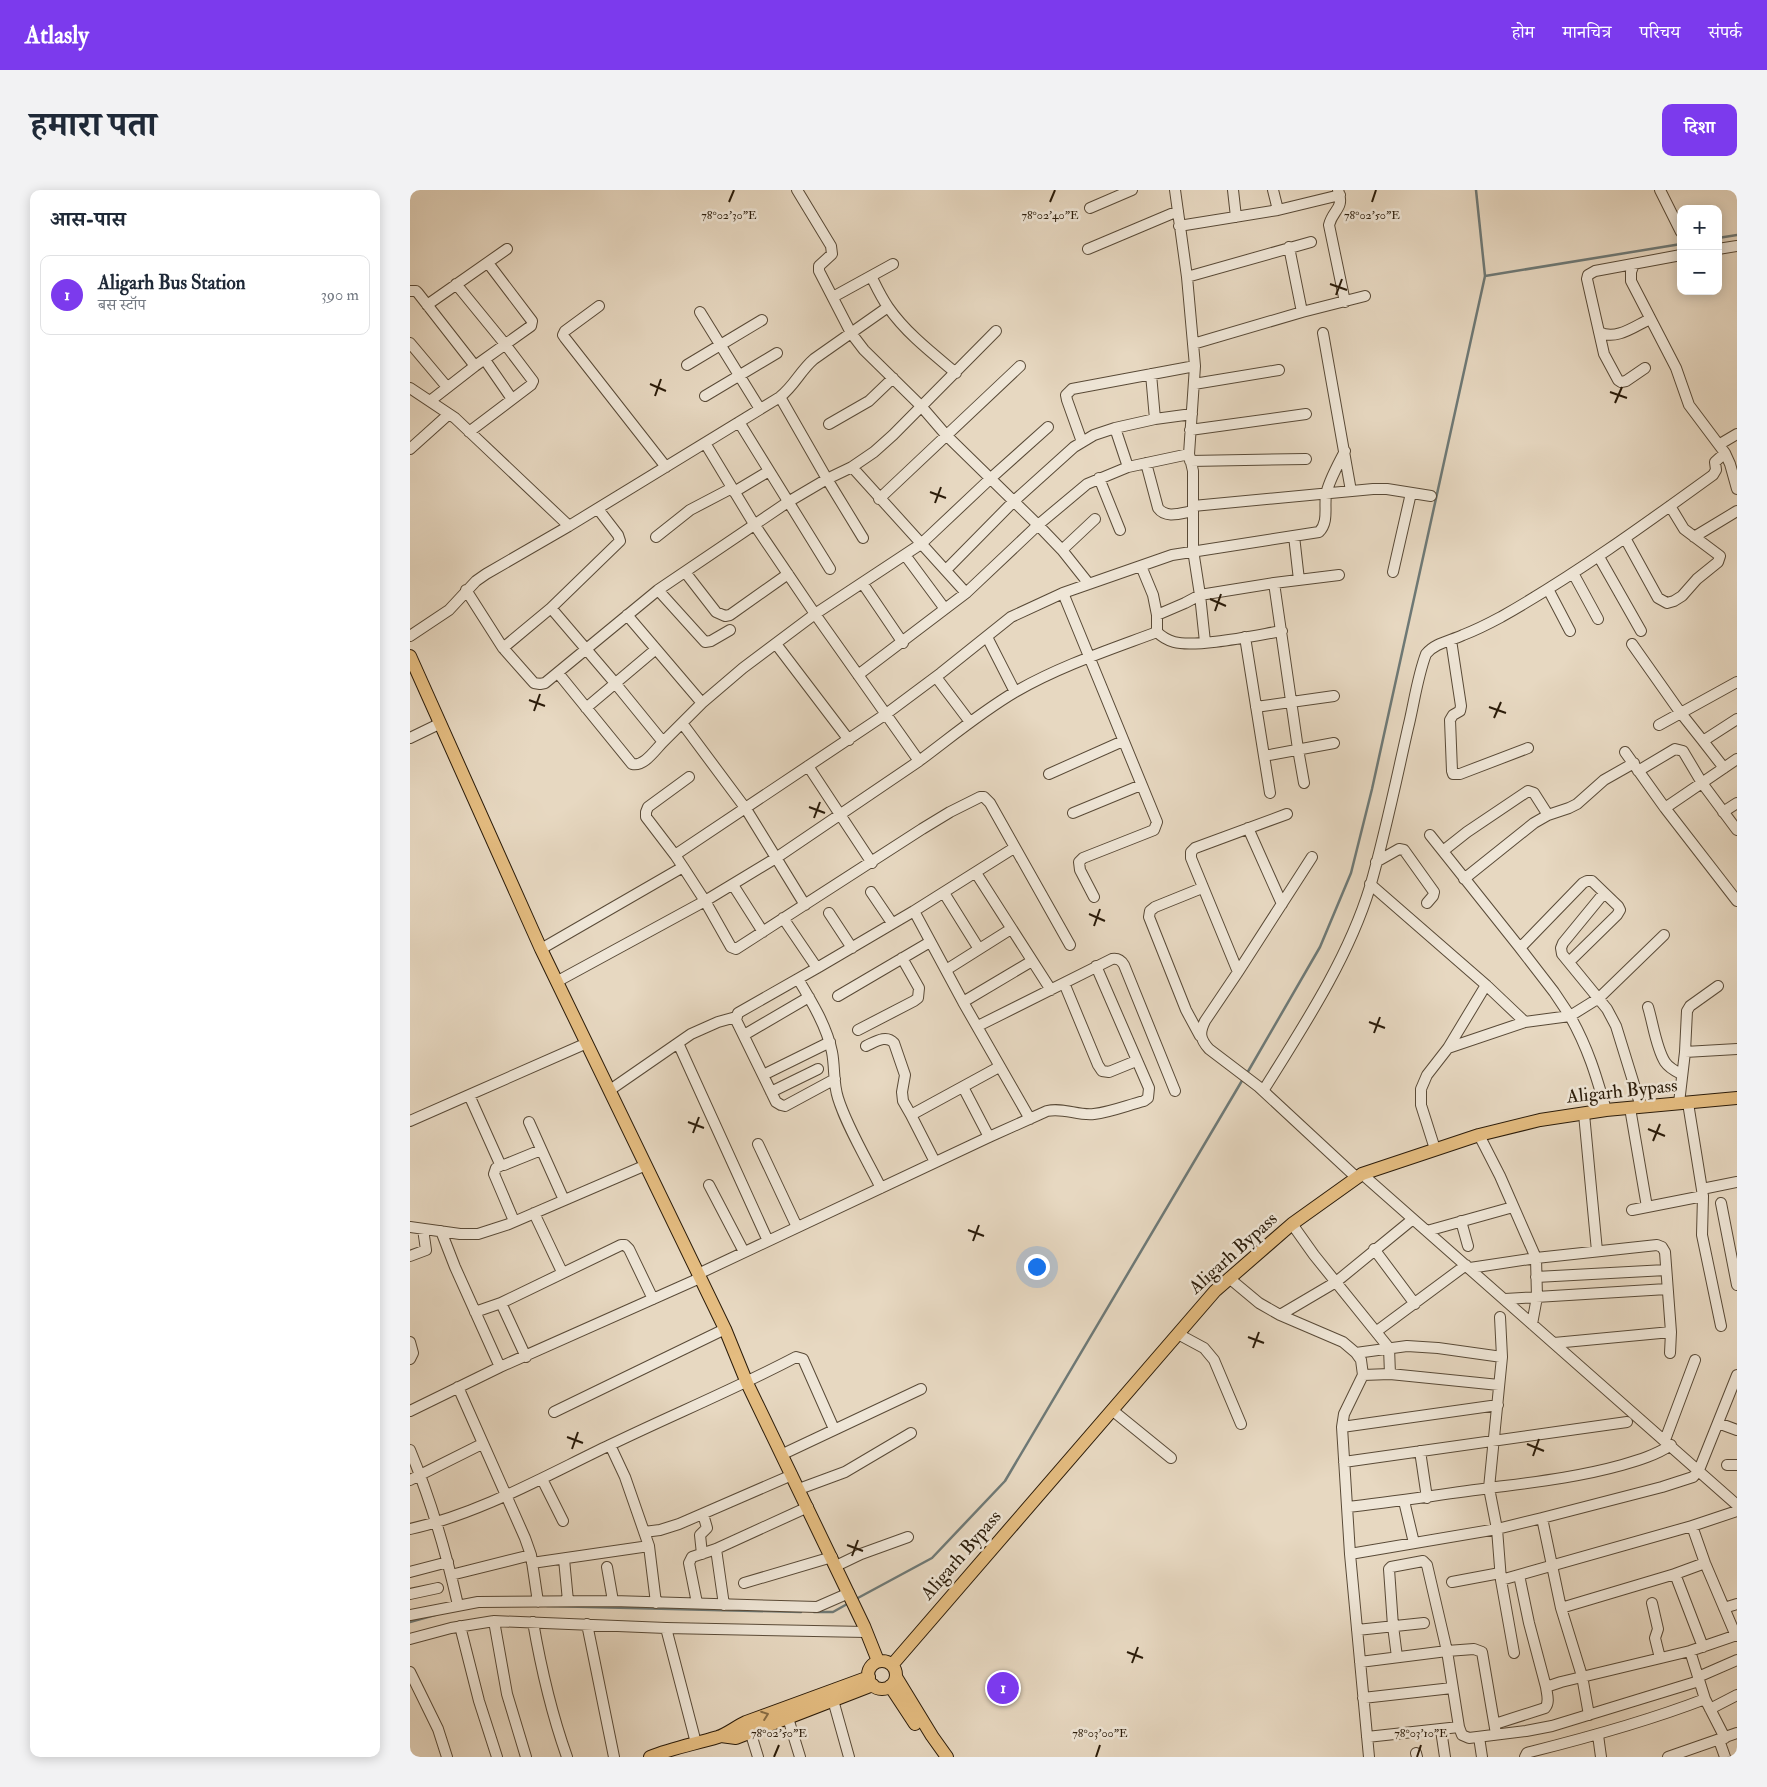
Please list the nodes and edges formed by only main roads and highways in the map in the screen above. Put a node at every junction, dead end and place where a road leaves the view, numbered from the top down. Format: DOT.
graph roads {
  1 [pos="410,656"];
  2 [pos="413,671"];
  3 [pos="1737,1098"];
  4 [pos="878,1662"];
  5 [pos="892,1676"];
  6 [pos="871,1681"];
  7 [pos="721,1736"];
  8 [pos="664,1754"];
  9 [pos="650,1757"];
  10 [pos="937,1757"];
  11 [pos="947,1757"];
  1 -- 2 [label="main road"];
  2 -- 4 [label="main road"];
  3 -- 5 [label="main road, Aligarh Bypass"];
  4 -- 5 [label="main road"];
  4 -- 6 [label="main road"];
  5 -- 6 [label="main road"];
  5 -- 10 [label="main road"];
  5 -- 11 [label="main road"];
  7 -- 6 [label="main road, one-way"];
  6 -- 7 [label="main road"];
  7 -- 8 [label="main road"];
  8 -- 9 [label="main road"];
}
